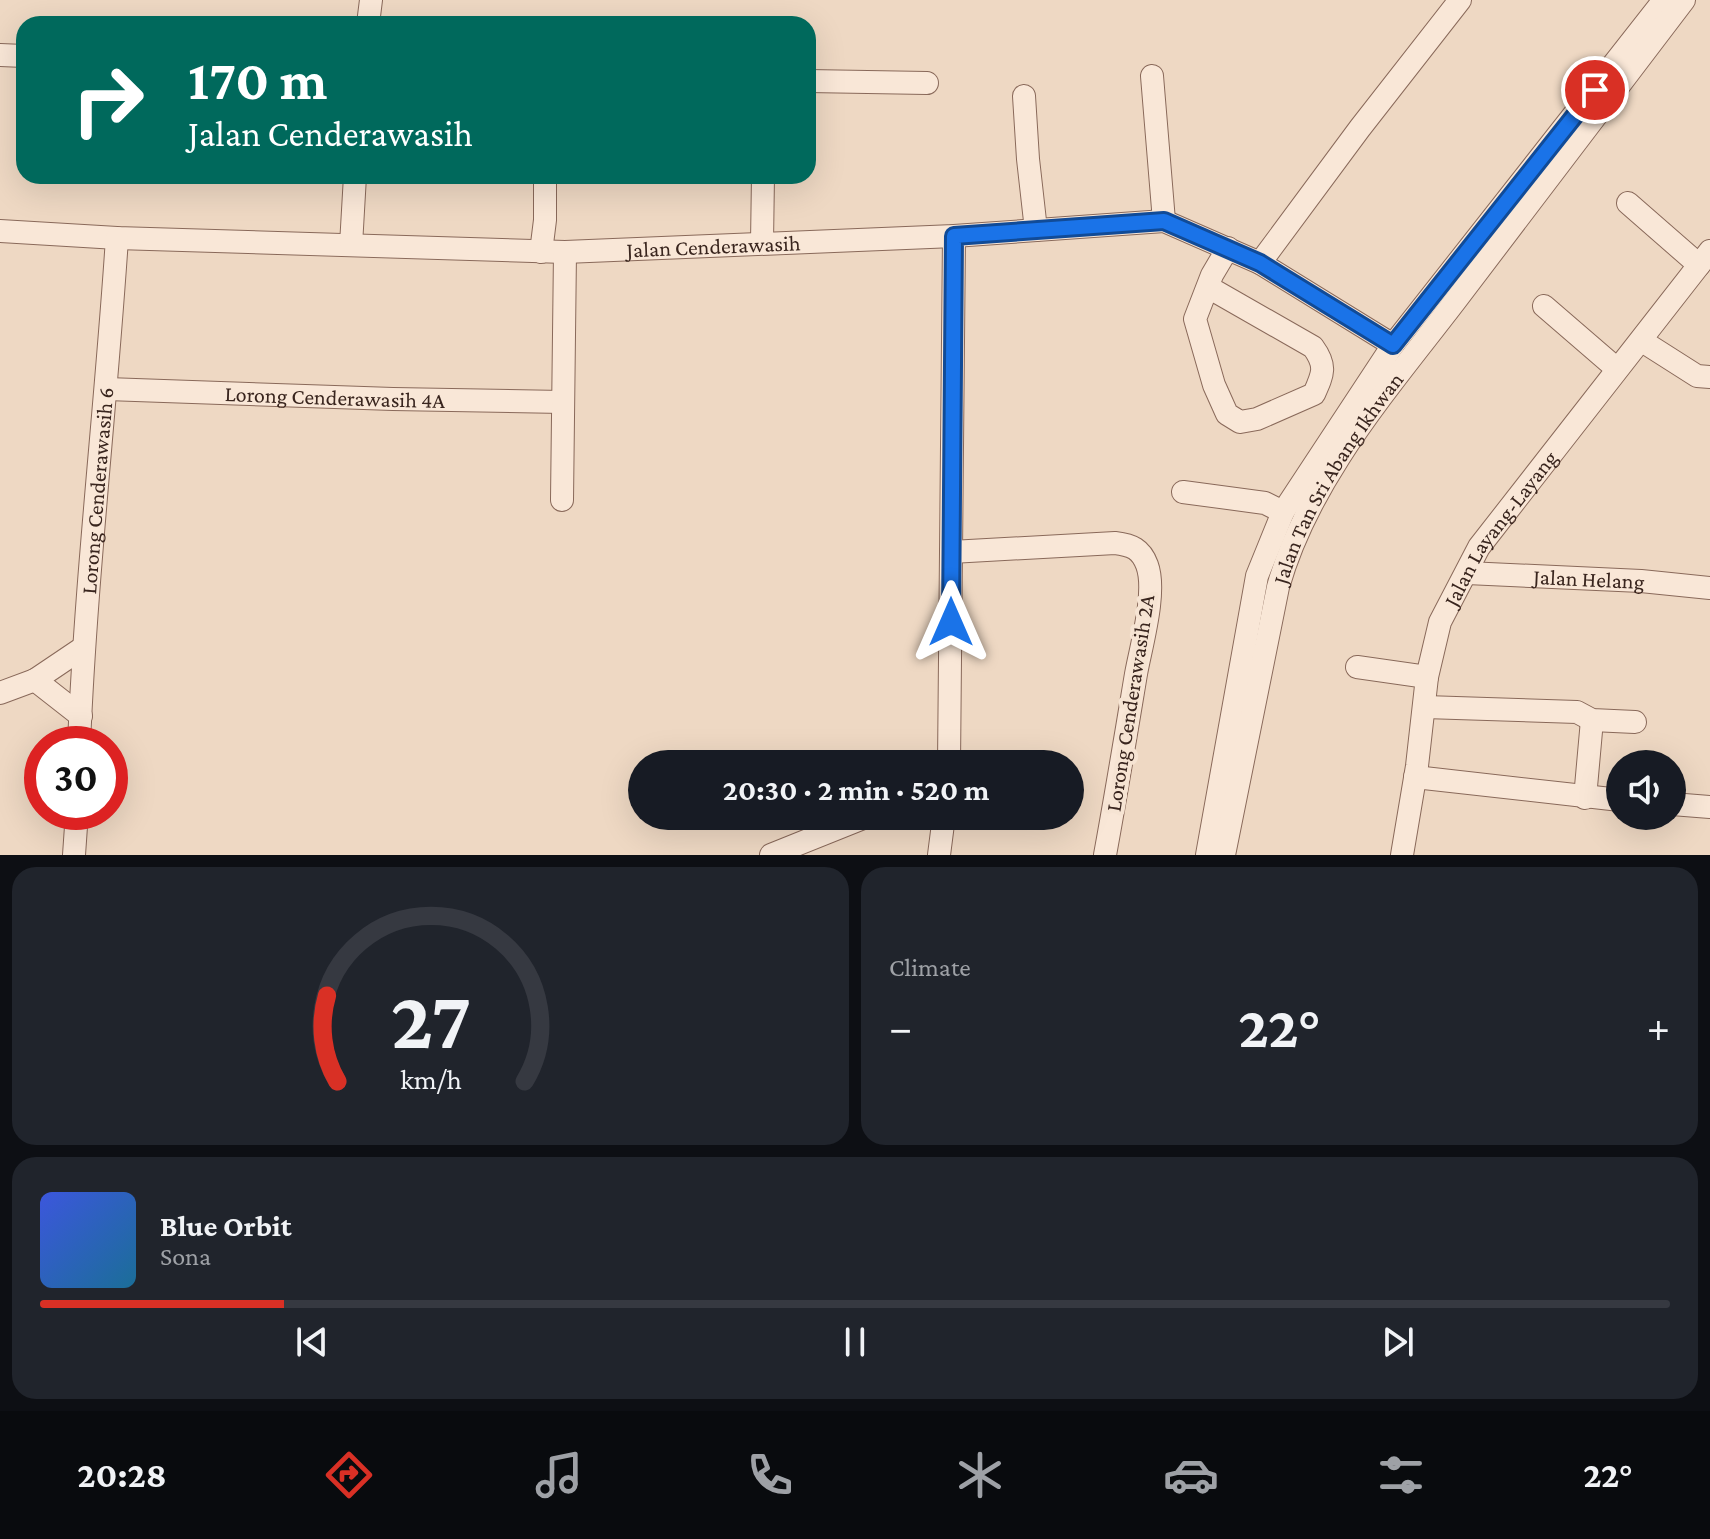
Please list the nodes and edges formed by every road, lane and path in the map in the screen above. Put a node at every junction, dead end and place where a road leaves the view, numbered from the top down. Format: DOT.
graph roads {
  1 [pos="1460,0"];
  2 [pos="1664,0"];
  3 [pos="1684,0"];
  4 [pos="1152,76"];
  5 [pos="816,81"];
  6 [pos="927,83"];
  7 [pos="1024,96"];
  8 [pos="355,184"];
  9 [pos="545,184"];
  10 [pos="763,184"];
  11 [pos="1628,203"];
  12 [pos="1164,221"];
  13 [pos="1036,230"];
  14 [pos="0,231"];
  15 [pos="954,236"];
  16 [pos="117,238"];
  17 [pos="762,242"];
  18 [pos="351,245"];
  19 [pos="1228,248"];
  20 [pos="541,252"];
  21 [pos="565,252"];
  22 [pos="1704,258"];
  23 [pos="1260,263"];
  24 [pos="1208,287"];
  25 [pos="1544,306"];
  26 [pos="1642,341"];
  27 [pos="1393,345"];
  28 [pos="1617,369"];
  29 [pos="1710,377"];
  30 [pos="107,389"];
  31 [pos="563,402"];
  32 [pos="1183,492"];
  33 [pos="562,500"];
  34 [pos="1283,512"];
  35 [pos="951,552"];
  36 [pos="1467,573"];
  37 [pos="1710,588"];
  38 [pos="84,647"];
  39 [pos="1357,667"];
  40 [pos="1427,677"];
  41 [pos="35,680"];
  42 [pos="0,693"];
  43 [pos="1425,707"];
  44 [pos="81,716"];
  45 [pos="1592,720"];
  46 [pos="1635,722"];
  47 [pos="80,726"];
  48 [pos="949,750"];
  49 [pos="1415,777"];
  50 [pos="1585,798"];
  51 [pos="1606,799"];
  52 [pos="1686,805"];
  53 [pos="1710,807"];
  54 [pos="76,830"];
  55 [pos="833,830"];
  56 [pos="942,830"];
  57 [pos="74,855"];
  58 [pos="771,855"];
  59 [pos="939,855"];
  60 [pos="1105,855"];
  61 [pos="1207,855"];
  62 [pos="1224,855"];
  63 [pos="1402,855"];
  1 -- 23 [label="street"];
  2 -- 27 [label="street, Jalan Tan Sri Abang Ikhwan"];
  3 -- 62 [label="street, Jalan Tan Sri Abang Ikhwan"];
  4 -- 12 [label="street"];
  5 -- 6 [label="street"];
  7 -- 13 [label="street"];
  8 -- 18 [label="street"];
  9 -- 20 [label="street"];
  10 -- 17 [label="street"];
  11 -- 22 [label="street"];
  12 -- 13 [label="street, Jalan Cenderawasih"];
  12 -- 19 [label="street, Jalan Cenderawasih"];
  13 -- 15 [label="street, Jalan Cenderawasih"];
  14 -- 16 [label="street, Jalan Cenderawasih"];
  15 -- 17 [label="street, Jalan Cenderawasih"];
  15 -- 35 [label="street"];
  16 -- 18 [label="street, Jalan Cenderawasih"];
  16 -- 30 [label="street, Lorong Cenderawasih 6"];
  17 -- 21 [label="street, Jalan Cenderawasih"];
  18 -- 20 [label="street, Jalan Cenderawasih"];
  19 -- 23 [label="street, Jalan Cenderawasih"];
  19 -- 24 [label="street"];
  20 -- 21 [label="street, Jalan Cenderawasih"];
  21 -- 31 [label="street"];
  22 -- 26 [label="street, Jalan Layang-Layang"];
  23 -- 27 [label="street, Jalan Cenderawasih"];
  24 -- 24 [label="street"];
  25 -- 28 [label="street"];
  26 -- 28 [label="street, Jalan Layang-Layang"];
  26 -- 29 [label="street"];
  27 -- 34 [label="street, Jalan Tan Sri Abang Ikhwan"];
  28 -- 36 [label="street, Jalan Layang-Layang"];
  30 -- 31 [label="street, Lorong Cenderawasih 4A"];
  30 -- 38 [label="street, Lorong Cenderawasih 6"];
  31 -- 33 [label="street"];
  32 -- 34 [label="street"];
  34 -- 61 [label="street, Jalan Tan Sri Abang Ikhwan"];
  35 -- 48 [label="street"];
  35 -- 60 [label="street, Lorong Cenderawasih 2A"];
  36 -- 37 [label="street, Jalan Helang"];
  36 -- 40 [label="street, Jalan Layang-Layang"];
  38 -- 41 [label="street"];
  38 -- 44 [label="street, Lorong Cenderawasih 6"];
  39 -- 40 [label="street"];
  40 -- 43 [label="street, Jalan Layang-Layang"];
  41 -- 42 [label="street"];
  41 -- 44 [label="street"];
  43 -- 45 [label="street"];
  43 -- 49 [label="street, Jalan Layang-Layang"];
  44 -- 47 [label="street, Lorong Cenderawasih 6"];
  45 -- 46 [label="street"];
  45 -- 50 [label="street"];
  49 -- 50 [label="street"];
  49 -- 63 [label="street, Jalan Layang-Layang"];
  50 -- 51 [label="street"];
  52 -- 53 [label="street"];
  54 -- 57 [label="street"];
  55 -- 58 [label="street"];
  56 -- 59 [label="street"];
}
